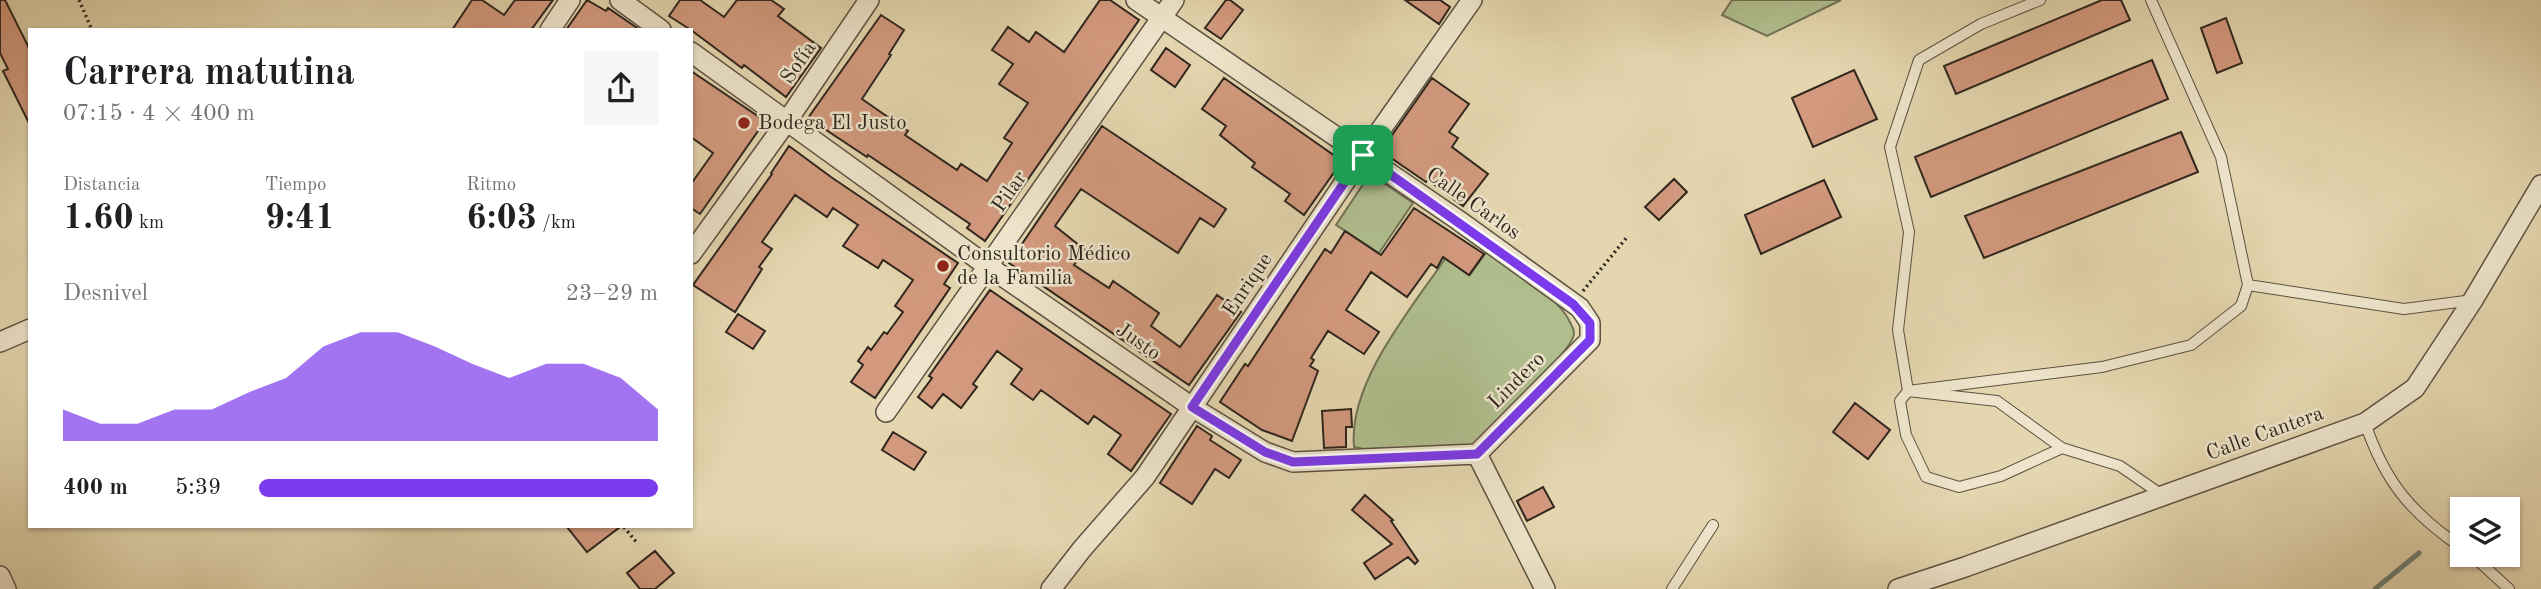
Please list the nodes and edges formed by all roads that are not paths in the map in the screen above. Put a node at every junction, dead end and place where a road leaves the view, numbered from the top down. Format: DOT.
graph roads {
  1 [pos="570,0"];
  2 [pos="620,0"];
  3 [pos="869,0"];
  4 [pos="1136,0"];
  5 [pos="1174,0"];
  6 [pos="1472,0"];
  7 [pos="2040,0"];
  8 [pos="2151,0"];
  9 [pos="1161,18"];
  10 [pos="551,28"];
  11 [pos="658,28"];
  12 [pos="693,53"];
  13 [pos="787,121"];
  14 [pos="1363,155"];
  15 [pos="2541,185"];
  16 [pos="693,251"];
  17 [pos="986,265"];
  18 [pos="2248,285"];
  19 [pos="2473,300"];
  20 [pos="28,330"];
  21 [pos="1590,340"];
  22 [pos="0,342"];
  23 [pos="1908,391"];
  24 [pos="1192,407"];
  25 [pos="886,412"];
  26 [pos="2365,423"];
  27 [pos="2062,448"];
  28 [pos="1477,454"];
  29 [pos="2163,495"];
  30 [pos="1713,525"];
  31 [pos="2450,540"];
  32 [pos="2485,567"];
  33 [pos="0,576"];
  34 [pos="6,589"];
  35 [pos="1051,589"];
  36 [pos="1545,589"];
  37 [pos="1672,589"];
  38 [pos="1898,589"];
  39 [pos="2509,589"];
  1 -- 10 [label="street"];
  2 -- 11 [label="street"];
  3 -- 13 [label="street, Sofía"];
  4 -- 9 [label="street, Calle Carlos"];
  5 -- 9 [label="street, Pilar"];
  6 -- 14 [label="street, Enrique"];
  7 -- 23 [label="lane"];
  8 -- 18 [label="lane"];
  9 -- 14 [label="street, Calle Carlos"];
  9 -- 17 [label="street, Pilar"];
  12 -- 13 [label="street, Justo"];
  13 -- 16 [label="street, Sofía"];
  13 -- 17 [label="street, Justo"];
  14 -- 21 [label="street, Calle Carlos"];
  14 -- 24 [label="street, Enrique"];
  15 -- 19 [label="street, Calle Cantera"];
  17 -- 24 [label="street, Justo"];
  17 -- 25 [label="street, Pilar"];
  18 -- 19 [label="lane"];
  18 -- 23 [label="lane"];
  19 -- 26 [label="street, Calle Cantera"];
  20 -- 22 [label="street"];
  21 -- 28 [label="street, Lindero"];
  23 -- 27 [label="lane"];
  23 -- 27 [label="lane"];
  24 -- 28 [label="street, Justo"];
  24 -- 35 [label="street, Enrique"];
  26 -- 29 [label="street, Calle Cantera"];
  26 -- 31 [label="lane"];
  27 -- 29 [label="lane"];
  28 -- 36 [label="street"];
  29 -- 38 [label="street, Calle Cantera"];
  30 -- 37 [label="lane"];
  32 -- 39 [label="lane"];
  33 -- 34 [label="street"];
}
